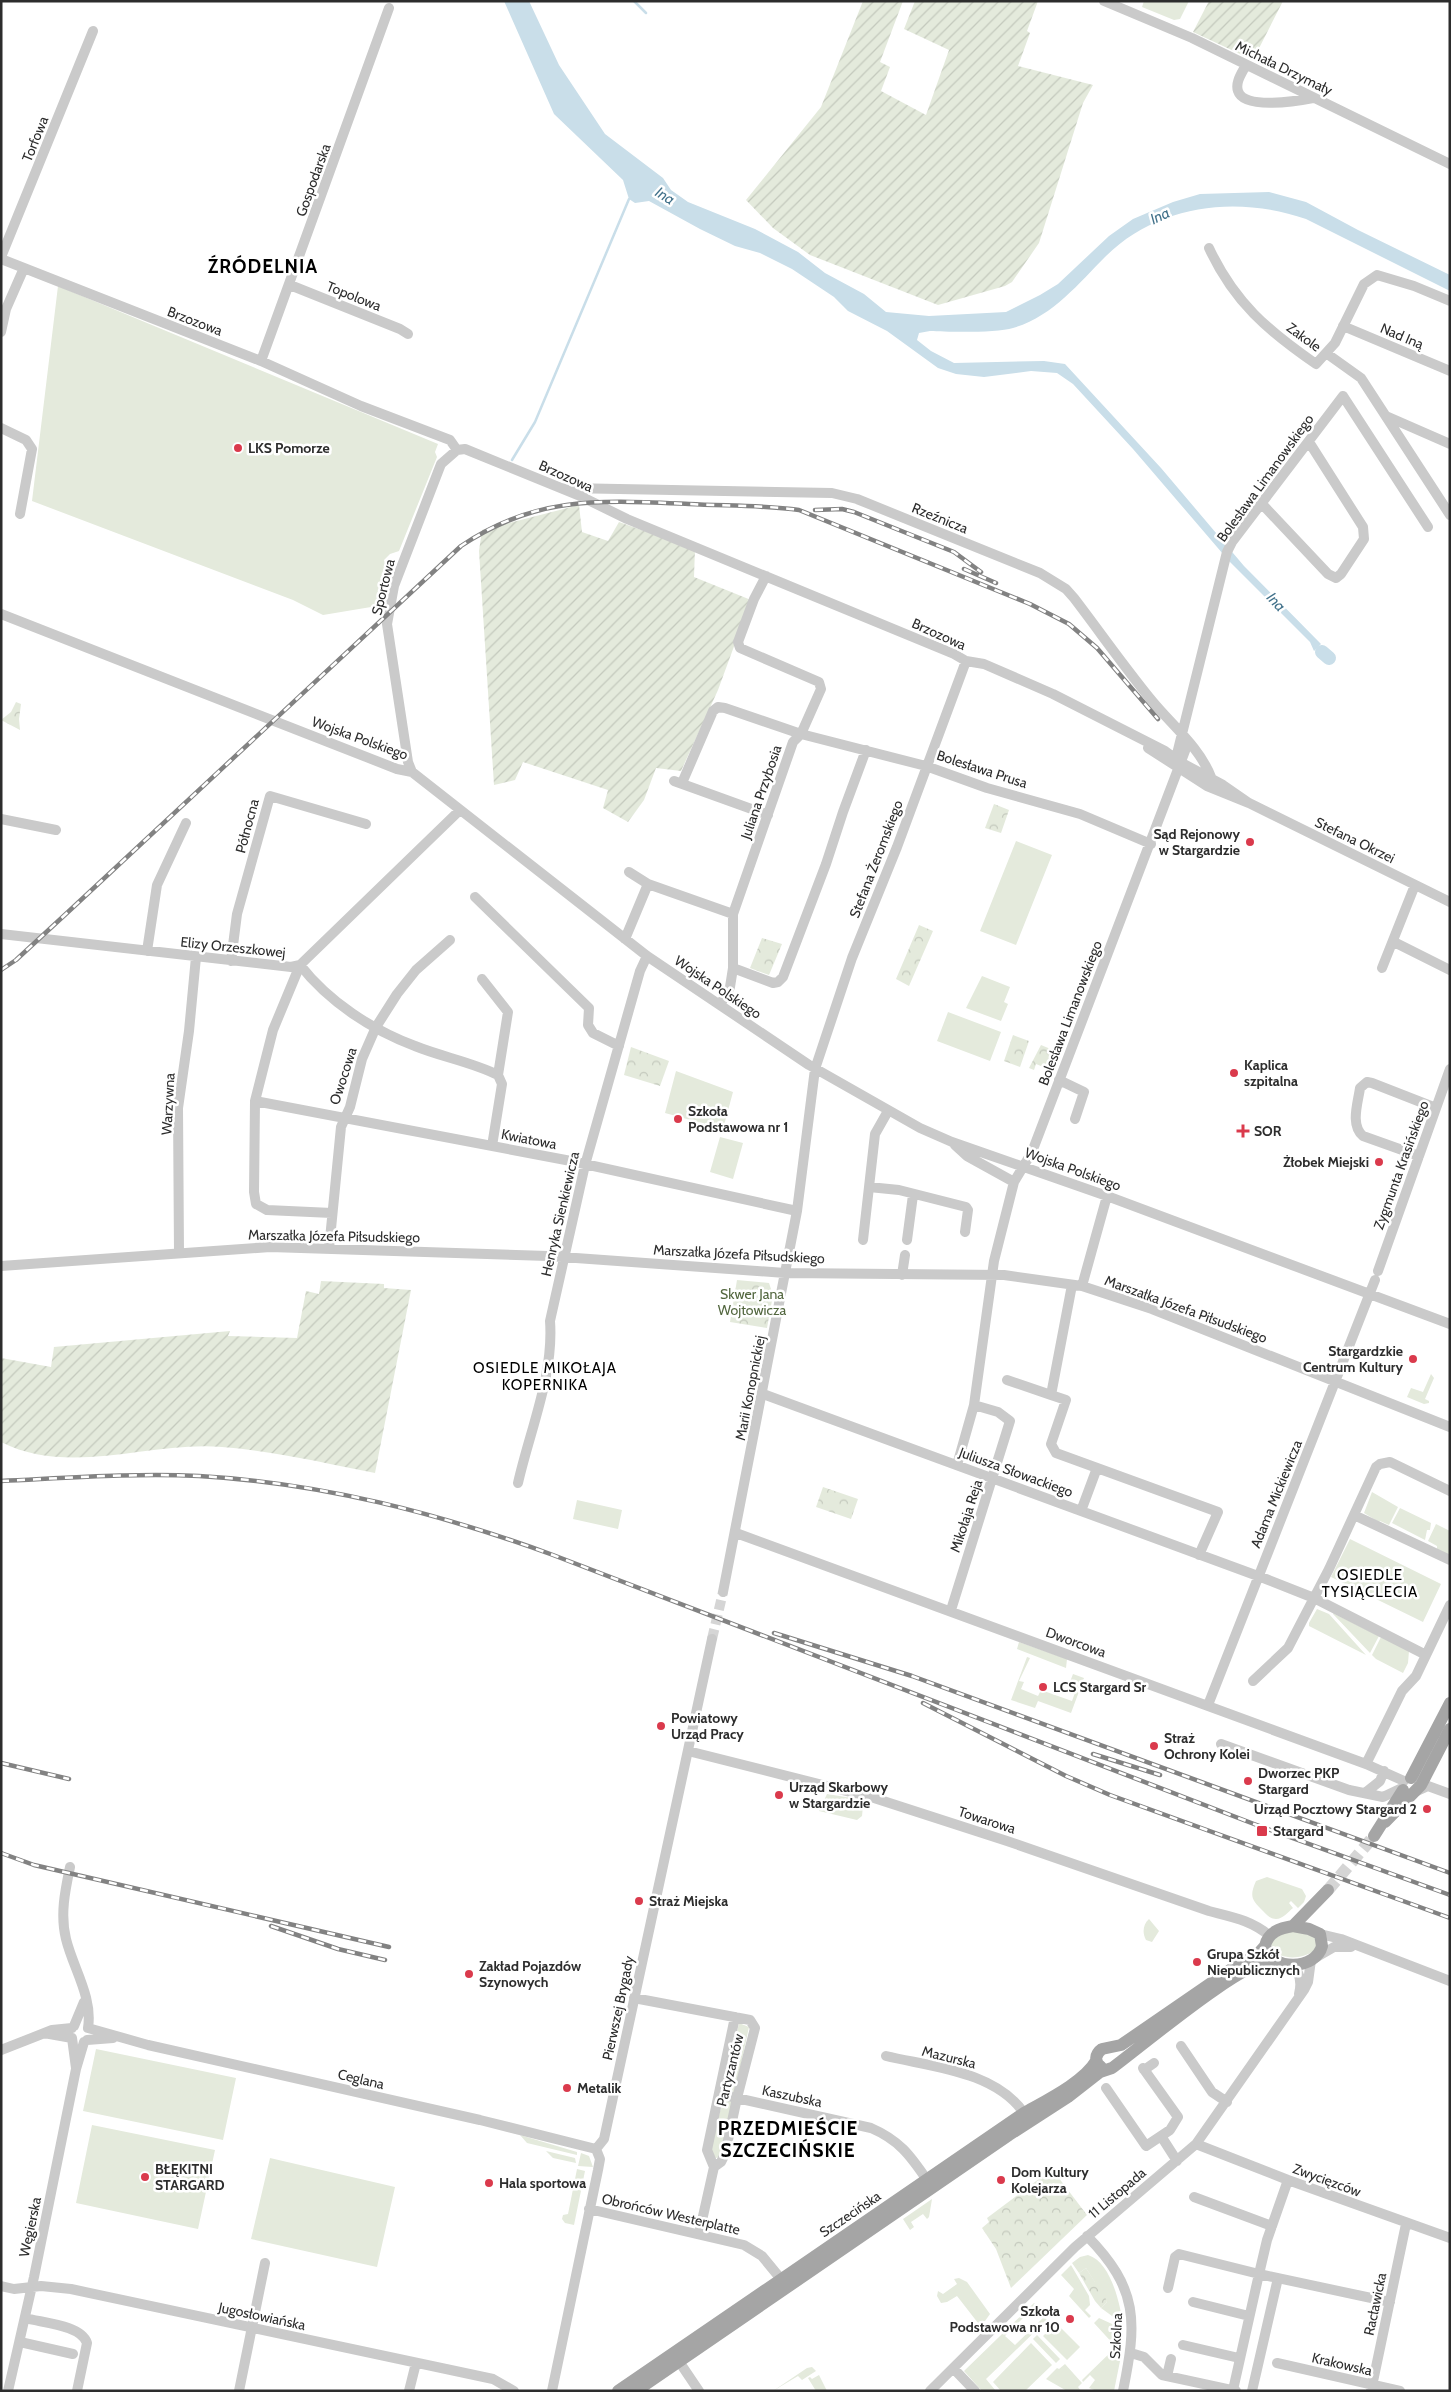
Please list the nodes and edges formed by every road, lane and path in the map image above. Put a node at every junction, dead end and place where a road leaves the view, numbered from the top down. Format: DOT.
graph roads {
  1 [pos="1104,1"];
  2 [pos="389,8"];
  3 [pos="93,31"];
  4 [pos="1246,65"];
  5 [pos="1313,98"];
  6 [pos="1450,164"];
  7 [pos="1209,248"];
  8 [pos="1,258"];
  9 [pos="24,268"];
  10 [pos="290,285"];
  11 [pos="1450,301"];
  12 [pos="1343,326"];
  13 [pos="1,332"];
  14 [pos="408,334"];
  15 [pos="1326,353"];
  16 [pos="261,361"];
  17 [pos="1450,371"];
  18 [pos="1385,416"];
  19 [pos="1,428"];
  20 [pos="1309,442"];
  21 [pos="1450,444"];
  22 [pos="457,450"];
  23 [pos="560,488"];
  24 [pos="1262,504"];
  25 [pos="20,514"];
  26 [pos="1450,515"];
  27 [pos="1428,527"];
  28 [pos="766,576"];
  29 [pos="2,615"];
  30 [pos="966,661"];
  31 [pos="801,734"];
  32 [pos="1185,739"];
  33 [pos="866,750"];
  34 [pos="926,766"];
  35 [pos="1179,766"];
  36 [pos="412,772"];
  37 [pos="1211,777"];
  38 [pos="1249,803"];
  39 [pos="460,810"];
  40 [pos="768,814"];
  41 [pos="1,819"];
  42 [pos="186,823"];
  43 [pos="366,824"];
  44 [pos="56,830"];
  45 [pos="1151,844"];
  46 [pos="629,872"];
  47 [pos="648,884"];
  48 [pos="1415,885"];
  49 [pos="475,897"];
  50 [pos="1450,902"];
  51 [pos="733,914"];
  52 [pos="1,934"];
  53 [pos="625,939"];
  54 [pos="450,940"];
  55 [pos="1394,942"];
  56 [pos="147,951"];
  57 [pos="647,956"];
  58 [pos="196,957"];
  59 [pos="230,961"];
  60 [pos="300,965"];
  61 [pos="733,968"];
  62 [pos="1382,968"];
  63 [pos="1450,970"];
  64 [pos="482,979"];
  65 [pos="720,1005"];
  66 [pos="376,1027"];
  67 [pos="619,1046"];
  68 [pos="815,1069"];
  69 [pos="1450,1069"];
  70 [pos="498,1075"];
  71 [pos="1059,1080"];
  72 [pos="255,1101"];
  73 [pos="1436,1108"];
  74 [pos="888,1111"];
  75 [pos="343,1118"];
  76 [pos="1075,1119"];
  77 [pos="952,1142"];
  78 [pos="492,1146"];
  79 [pos="1419,1156"];
  80 [pos="585,1165"];
  81 [pos="1023,1166"];
  82 [pos="1014,1182"];
  83 [pos="870,1188"];
  84 [pos="913,1194"];
  85 [pos="1107,1196"];
  86 [pos="797,1211"];
  87 [pos="332,1213"];
  88 [pos="965,1232"];
  89 [pos="863,1240"];
  90 [pos="906,1240"];
  91 [pos="329,1249"];
  92 [pos="179,1253"];
  93 [pos="905,1255"];
  94 [pos="565,1257"];
  95 [pos="1,1266"];
  96 [pos="785,1273"];
  97 [pos="991,1274"];
  98 [pos="902,1275"];
  99 [pos="1077,1286"];
  100 [pos="1368,1292"];
  101 [pos="1450,1324"];
  102 [pos="1007,1380"];
  103 [pos="1335,1380"];
  104 [pos="763,1394"];
  105 [pos="1051,1394"];
  106 [pos="974,1405"];
  107 [pos="1450,1427"];
  108 [pos="957,1465"];
  109 [pos="1097,1468"];
  110 [pos="993,1478"];
  111 [pos="518,1482"];
  112 [pos="1450,1491"];
  113 [pos="1081,1511"];
  114 [pos="1354,1515"];
  115 [pos="736,1533"];
  116 [pos="1199,1555"];
  117 [pos="1450,1560"];
  118 [pos="1259,1576"];
  119 [pos="723,1592"];
  120 [pos="1314,1598"];
  121 [pos="1450,1605"];
  122 [pos="951,1610"];
  123 [pos="712,1639"];
  124 [pos="1426,1655"];
  125 [pos="1253,1680"];
  126 [pos="1450,1703"];
  127 [pos="1208,1705"];
  128 [pos="1450,1729"];
  129 [pos="1220,1744"];
  130 [pos="688,1751"];
  131 [pos="1366,1764"];
  132 [pos="1384,1771"];
  133 [pos="1410,1787"];
  134 [pos="1364,1793"];
  135 [pos="1450,1794"];
  136 [pos="1383,1796"];
  137 [pos="1385,1822"];
  138 [pos="1374,1836"];
  139 [pos="70,1867"];
  140 [pos="1328,1890"];
  141 [pos="1316,1905"];
  142 [pos="1293,1926"];
  143 [pos="1317,1933"];
  144 [pos="1267,1941"];
  145 [pos="1357,1947"];
  146 [pos="1313,1959"];
  147 [pos="1275,1960"];
  148 [pos="1290,1964"];
  149 [pos="1450,1980"];
  150 [pos="85,1998"];
  151 [pos="634,1998"];
  152 [pos="1298,1998"];
  153 [pos="735,2016"];
  154 [pos="88,2028"];
  155 [pos="73,2031"];
  156 [pos="119,2038"];
  157 [pos="86,2041"];
  158 [pos="1181,2046"];
  159 [pos="1112,2048"];
  160 [pos="1,2050"];
  161 [pos="886,2056"];
  162 [pos="1154,2063"];
  163 [pos="1106,2065"];
  164 [pos="76,2069"];
  165 [pos="1106,2088"];
  166 [pos="719,2094"];
  167 [pos="737,2098"];
  168 [pos="1226,2102"];
  169 [pos="1024,2113"];
  170 [pos="1161,2136"];
  171 [pos="1196,2144"];
  172 [pos="596,2149"];
  173 [pos="1177,2161"];
  174 [pos="714,2167"];
  175 [pos="927,2180"];
  176 [pos="1288,2180"];
  177 [pos="1194,2197"];
  178 [pos="590,2209"];
  179 [pos="1406,2224"];
  180 [pos="1272,2226"];
  181 [pos="699,2234"];
  182 [pos="1087,2236"];
  183 [pos="1450,2238"];
  184 [pos="265,2263"];
  185 [pos="1259,2274"];
  186 [pos="1278,2278"];
  187 [pos="785,2283"];
  188 [pos="1,2286"];
  189 [pos="32,2287"];
  190 [pos="1168,2288"];
  191 [pos="1193,2302"];
  192 [pos="1390,2302"];
  193 [pos="1249,2316"];
  194 [pos="25,2318"];
  195 [pos="252,2328"];
  196 [pos="20,2342"];
  197 [pos="1183,2345"];
  198 [pos="1131,2353"];
  199 [pos="73,2354"];
  200 [pos="676,2357"];
  201 [pos="1239,2358"];
  202 [pos="1171,2359"];
  203 [pos="416,2363"];
  204 [pos="1277,2364"];
  205 [pos="953,2368"];
  206 [pos="1167,2376"];
  207 [pos="555,2380"];
  208 [pos="1372,2388"];
  209 [pos="1234,2390"];
  210 [pos="8,2391"];
  211 [pos="77,2391"];
  212 [pos="238,2391"];
  213 [pos="409,2391"];
  214 [pos="514,2391"];
  215 [pos="552,2391"];
  216 [pos="560,2391"];
  217 [pos="618,2391"];
  218 [pos="636,2391"];
  219 [pos="700,2391"];
  220 [pos="930,2391"];
  221 [pos="975,2391"];
  222 [pos="1123,2391"];
  223 [pos="1252,2391"];
  224 [pos="1400,2391"];
  1 -- 4 [label="street, Michała Drzymały"];
  2 -- 10 [label="street, Gospodarska"];
  3 -- 8 [label="street, Torfowa"];
  4 -- 5 [label="street, Michała Drzymały"];
  4 -- 5 [label="street"];
  5 -- 6 [label="street, Michała Drzymały"];
  7 -- 15 [label="street, Zakole"];
  8 -- 9 [label="street, Brzozowa"];
  9 -- 13 [label="street"];
  9 -- 16 [label="street, Brzozowa"];
  10 -- 14 [label="street, Topolowa"];
  10 -- 16 [label="street, Gospodarska"];
  11 -- 12 [label="street, Zakole"];
  12 -- 15 [label="street, Zakole"];
  12 -- 17 [label="street, Nad Iną"];
  15 -- 18 [label="street"];
  16 -- 22 [label="street, Brzozowa"];
  18 -- 21 [label="street"];
  18 -- 26 [label="street"];
  19 -- 25 [label="street"];
  20 -- 24 [label="street, Bolesława Limanowskiego"];
  20 -- 24 [label="street"];
  20 -- 27 [label="street, Bolesława Limanowskiego"];
  22 -- 23 [label="street, Brzozowa"];
  22 -- 36 [label="street, Sportowa"];
  23 -- 28 [label="street, Brzozowa"];
  23 -- 32 [label="street, Rzeźnicza"];
  24 -- 32 [label="street, Bolesława Limanowskiego"];
  28 -- 30 [label="street, Brzozowa"];
  28 -- 31 [label="street, Juliana Przybosia"];
  29 -- 36 [label="street, Wojska Polskiego"];
  30 -- 34 [label="street, Stefana Żeromskiego"];
  30 -- 35 [label="street, Brzozowa"];
  31 -- 33 [label="street, Bolesława Prusa"];
  31 -- 40 [label="street, Juliana Przybosia"];
  31 -- 40 [label="street, Bolesława Prusa"];
  32 -- 35 [label="street, Bolesława Limanowskiego"];
  32 -- 37 [label="street, Rzeźnicza"];
  33 -- 34 [label="street, Bolesława Prusa"];
  33 -- 61 [label="street"];
  34 -- 45 [label="street, Bolesława Prusa"];
  34 -- 68 [label="street, Stefana Żeromskiego"];
  35 -- 37 [label="street, Stefana Okrzei"];
  35 -- 38 [label="street, Stefana Okrzei"];
  35 -- 45 [label="street, Bolesława Limanowskiego"];
  36 -- 39 [label="street, Wojska Polskiego"];
  37 -- 38 [label="street, Stefana Okrzei"];
  38 -- 48 [label="street, Stefana Okrzei"];
  39 -- 53 [label="street, Wojska Polskiego"];
  39 -- 60 [label="street, Elizy Orzeszkowej"];
  40 -- 51 [label="street, Juliana Przybosia"];
  41 -- 44 [label="street"];
  42 -- 56 [label="street"];
  43 -- 59 [label="street, Północna"];
  45 -- 71 [label="street, Bolesława Limanowskiego"];
  46 -- 47 [label="street"];
  47 -- 51 [label="street"];
  47 -- 53 [label="street"];
  48 -- 50 [label="street, Stefana Okrzei"];
  48 -- 55 [label="street"];
  49 -- 67 [label="street"];
  51 -- 61 [label="street, Juliana Przybosia"];
  52 -- 56 [label="street, Elizy Orzeszkowej"];
  53 -- 57 [label="street, Wojska Polskiego"];
  54 -- 66 [label="street, Owocowa"];
  55 -- 62 [label="street"];
  55 -- 63 [label="street"];
  56 -- 58 [label="street, Elizy Orzeszkowej"];
  57 -- 65 [label="street, Wojska Polskiego"];
  57 -- 67 [label="street, Henryka Sienkiewicza"];
  58 -- 59 [label="street, Elizy Orzeszkowej"];
  58 -- 92 [label="street, Warzywna"];
  59 -- 60 [label="street, Elizy Orzeszkowej"];
  60 -- 66 [label="street"];
  60 -- 72 [label="street"];
  61 -- 65 [label="street, Juliana Przybosia"];
  64 -- 70 [label="street"];
  65 -- 68 [label="street, Wojska Polskiego"];
  66 -- 70 [label="street"];
  66 -- 75 [label="street, Owocowa"];
  67 -- 80 [label="street, Henryka Sienkiewicza"];
  68 -- 74 [label="street, Wojska Polskiego"];
  68 -- 86 [label="street, Marii Konopnickiej"];
  69 -- 73 [label="street, Zygmunta Krasińskiego"];
  70 -- 78 [label="street"];
  71 -- 76 [label="street"];
  71 -- 81 [label="street, Bolesława Limanowskiego"];
  72 -- 75 [label="street, Kwiatowa"];
  72 -- 87 [label="street"];
  73 -- 79 [label="street, Zygmunta Krasińskiego"];
  73 -- 79 [label="street"];
  74 -- 77 [label="street, Wojska Polskiego"];
  74 -- 83 [label="street"];
  75 -- 78 [label="street, Kwiatowa"];
  75 -- 87 [label="street, Owocowa"];
  77 -- 81 [label="street, Wojska Polskiego"];
  77 -- 82 [label="street"];
  78 -- 80 [label="street, Kwiatowa"];
  79 -- 100 [label="street, Zygmunta Krasińskiego"];
  80 -- 86 [label="street, Kwiatowa"];
  80 -- 94 [label="street, Henryka Sienkiewicza"];
  81 -- 82 [label="street, Bolesława Limanowskiego"];
  81 -- 85 [label="street, Wojska Polskiego"];
  82 -- 97 [label="street, Bolesława Limanowskiego"];
  83 -- 84 [label="street"];
  83 -- 89 [label="street"];
  84 -- 88 [label="street"];
  84 -- 90 [label="street"];
  85 -- 99 [label="street"];
  85 -- 100 [label="street, Wojska Polskiego"];
  86 -- 96 [label="street, Marii Konopnickiej"];
  87 -- 91 [label="street, Owocowa"];
  91 -- 92 [label="street, Marszałka Józefa Piłsudskiego"];
  91 -- 94 [label="street, Marszałka Józefa Piłsudskiego"];
  92 -- 95 [label="street, Marszałka Józefa Piłsudskiego"];
  93 -- 98 [label="street"];
  94 -- 96 [label="street, Marszałka Józefa Piłsudskiego"];
  94 -- 111 [label="street, Henryka Sienkiewicza"];
  96 -- 98 [label="street, Marszałka Józefa Piłsudskiego"];
  96 -- 104 [label="street, Marii Konopnickiej"];
  97 -- 98 [label="street, Marszałka Józefa Piłsudskiego"];
  97 -- 99 [label="street, Marszałka Józefa Piłsudskiego"];
  97 -- 106 [label="street"];
  99 -- 103 [label="street, Marszałka Józefa Piłsudskiego"];
  99 -- 105 [label="street"];
  100 -- 101 [label="street, Wojska Polskiego"];
  100 -- 103 [label="street, Adama Mickiewicza"];
  102 -- 105 [label="street"];
  103 -- 107 [label="street, Marszałka Józefa Piłsudskiego"];
  103 -- 118 [label="street, Adama Mickiewicza"];
  104 -- 108 [label="street, Juliusza Słowackiego"];
  104 -- 115 [label="street, Marii Konopnickiej"];
  105 -- 109 [label="street"];
  106 -- 108 [label="street"];
  106 -- 110 [label="street, Mikołaja Reja"];
  108 -- 110 [label="street, Juliusza Słowackiego"];
  109 -- 113 [label="street"];
  109 -- 116 [label="street"];
  110 -- 113 [label="street, Juliusza Słowackiego"];
  110 -- 122 [label="street, Mikołaja Reja"];
  112 -- 114 [label="street"];
  113 -- 116 [label="street, Juliusza Słowackiego"];
  114 -- 117 [label="street"];
  114 -- 120 [label="street"];
  115 -- 119 [label="street, Marii Konopnickiej"];
  115 -- 122 [label="street, Dworcowa"];
  116 -- 118 [label="street, Juliusza Słowackiego"];
  118 -- 120 [label="street, Juliusza Słowackiego"];
  118 -- 127 [label="street, Adama Mickiewicza"];
  120 -- 124 [label="street, Juliusza Słowackiego"];
  120 -- 125 [label="street"];
  121 -- 124 [label="street"];
  122 -- 127 [label="street, Dworcowa"];
  123 -- 130 [label="street, Pierwszej Brygady"];
  124 -- 131 [label="street"];
  126 -- 133 [label="main road"];
  127 -- 131 [label="street, Dworcowa"];
  128 -- 133 [label="main road"];
  129 -- 134 [label="street"];
  130 -- 144 [label="street, Towarowa"];
  130 -- 151 [label="street, Pierwszej Brygady"];
  131 -- 132 [label="street, Dworcowa"];
  132 -- 133 [label="street, Dworcowa"];
  132 -- 134 [label="street"];
  133 -- 135 [label="street"];
  133 -- 136 [label="street"];
  133 -- 137 [label="main road"];
  134 -- 136 [label="street"];
  136 -- 137 [label="street"];
  137 -- 138 [label="main road"];
  139 -- 150 [label="street"];
  140 -- 141 [label="main road"];
  141 -- 142 [label="main road"];
  141 -- 143 [label="main road"];
  142 -- 143 [label="main road"];
  142 -- 144 [label="main road"];
  143 -- 145 [label="street"];
  143 -- 146 [label="main road"];
  144 -- 147 [label="main road"];
  144 -- 159 [label="main road"];
  145 -- 146 [label="street"];
  145 -- 149 [label="street"];
  146 -- 148 [label="main road"];
  146 -- 152 [label="street, 11 Listopada"];
  147 -- 148 [label="main road"];
  147 -- 163 [label="main road, Szczecińska"];
  148 -- 152 [label="street"];
  150 -- 154 [label="street"];
  150 -- 155 [label="street"];
  151 -- 153 [label="street, Partyzantów"];
  151 -- 172 [label="street, Pierwszej Brygady"];
  152 -- 168 [label="street, 11 Listopada"];
  153 -- 166 [label="street, Partyzantów"];
  153 -- 167 [label="street, Partyzantów"];
  154 -- 155 [label="street"];
  154 -- 156 [label="street, Ceglana"];
  154 -- 157 [label="street"];
  155 -- 157 [label="street"];
  155 -- 160 [label="street"];
  155 -- 164 [label="street, Węgierska"];
  156 -- 157 [label="street, Ceglana"];
  156 -- 172 [label="street, Ceglana"];
  157 -- 164 [label="street, Węgierska"];
  158 -- 168 [label="street"];
  159 -- 163 [label="main road"];
  159 -- 163 [label="main road"];
  161 -- 169 [label="street, Mazurska"];
  162 -- 170 [label="street"];
  163 -- 169 [label="main road, Szczecińska"];
  163 -- 187 [label="main road, Szczecińska"];
  164 -- 189 [label="street, Węgierska"];
  165 -- 170 [label="street"];
  166 -- 167 [label="street, Kaszubska"];
  166 -- 174 [label="street, Partyzantów"];
  167 -- 174 [label="street, Partyzantów"];
  167 -- 175 [label="street, Kaszubska"];
  168 -- 171 [label="street, 11 Listopada"];
  169 -- 175 [label="main road, Szczecińska"];
  170 -- 173 [label="street"];
  171 -- 173 [label="street, 11 Listopada"];
  171 -- 176 [label="street, Zwycięzców"];
  172 -- 178 [label="street, Pierwszej Brygady"];
  173 -- 182 [label="street, 11 Listopada"];
  174 -- 181 [label="street, Partyzantów"];
  175 -- 187 [label="main road, Szczecińska"];
  176 -- 179 [label="street, Zwycięzców"];
  176 -- 180 [label="street"];
  177 -- 180 [label="street"];
  178 -- 181 [label="street, Obrońców Westerplatte"];
  178 -- 207 [label="street, Pierwszej Brygady"];
  179 -- 183 [label="street, Zwycięzców"];
  179 -- 192 [label="street, Racławicka"];
  180 -- 185 [label="street"];
  181 -- 187 [label="street, Obrońców Westerplatte"];
  182 -- 198 [label="street, Szkolna"];
  182 -- 205 [label="street, 11 Listopada"];
  184 -- 195 [label="street"];
  185 -- 186 [label="street"];
  185 -- 190 [label="street"];
  185 -- 193 [label="street"];
  186 -- 192 [label="street"];
  186 -- 223 [label="street"];
  187 -- 200 [label="main road, Szczecińska"];
  188 -- 189 [label="street, Jugosłowiańska"];
  189 -- 194 [label="street, Węgierska"];
  189 -- 195 [label="street, Jugosłowiańska"];
  191 -- 193 [label="street"];
  192 -- 208 [label="street, Racławicka"];
  193 -- 201 [label="street"];
  194 -- 196 [label="street, Węgierska"];
  194 -- 211 [label="street"];
  195 -- 203 [label="street, Jugosłowiańska"];
  195 -- 212 [label="street"];
  196 -- 199 [label="street"];
  196 -- 210 [label="street, Węgierska"];
  197 -- 201 [label="street"];
  198 -- 206 [label="street"];
  198 -- 222 [label="street, Szkolna"];
  200 -- 217 [label="main road, Szczecińska"];
  200 -- 218 [label="main road, Szczecińska"];
  200 -- 219 [label="street"];
  201 -- 209 [label="street"];
  202 -- 206 [label="street"];
  203 -- 213 [label="street"];
  203 -- 214 [label="street, Jugosłowiańska"];
  204 -- 208 [label="street, Krakowska"];
  205 -- 220 [label="street, 11 Listopada"];
  205 -- 221 [label="street"];
  206 -- 209 [label="street"];
  207 -- 215 [label="street, Pierwszej Brygady"];
  207 -- 216 [label="street"];
  208 -- 224 [label="street, Krakowska"];
}
